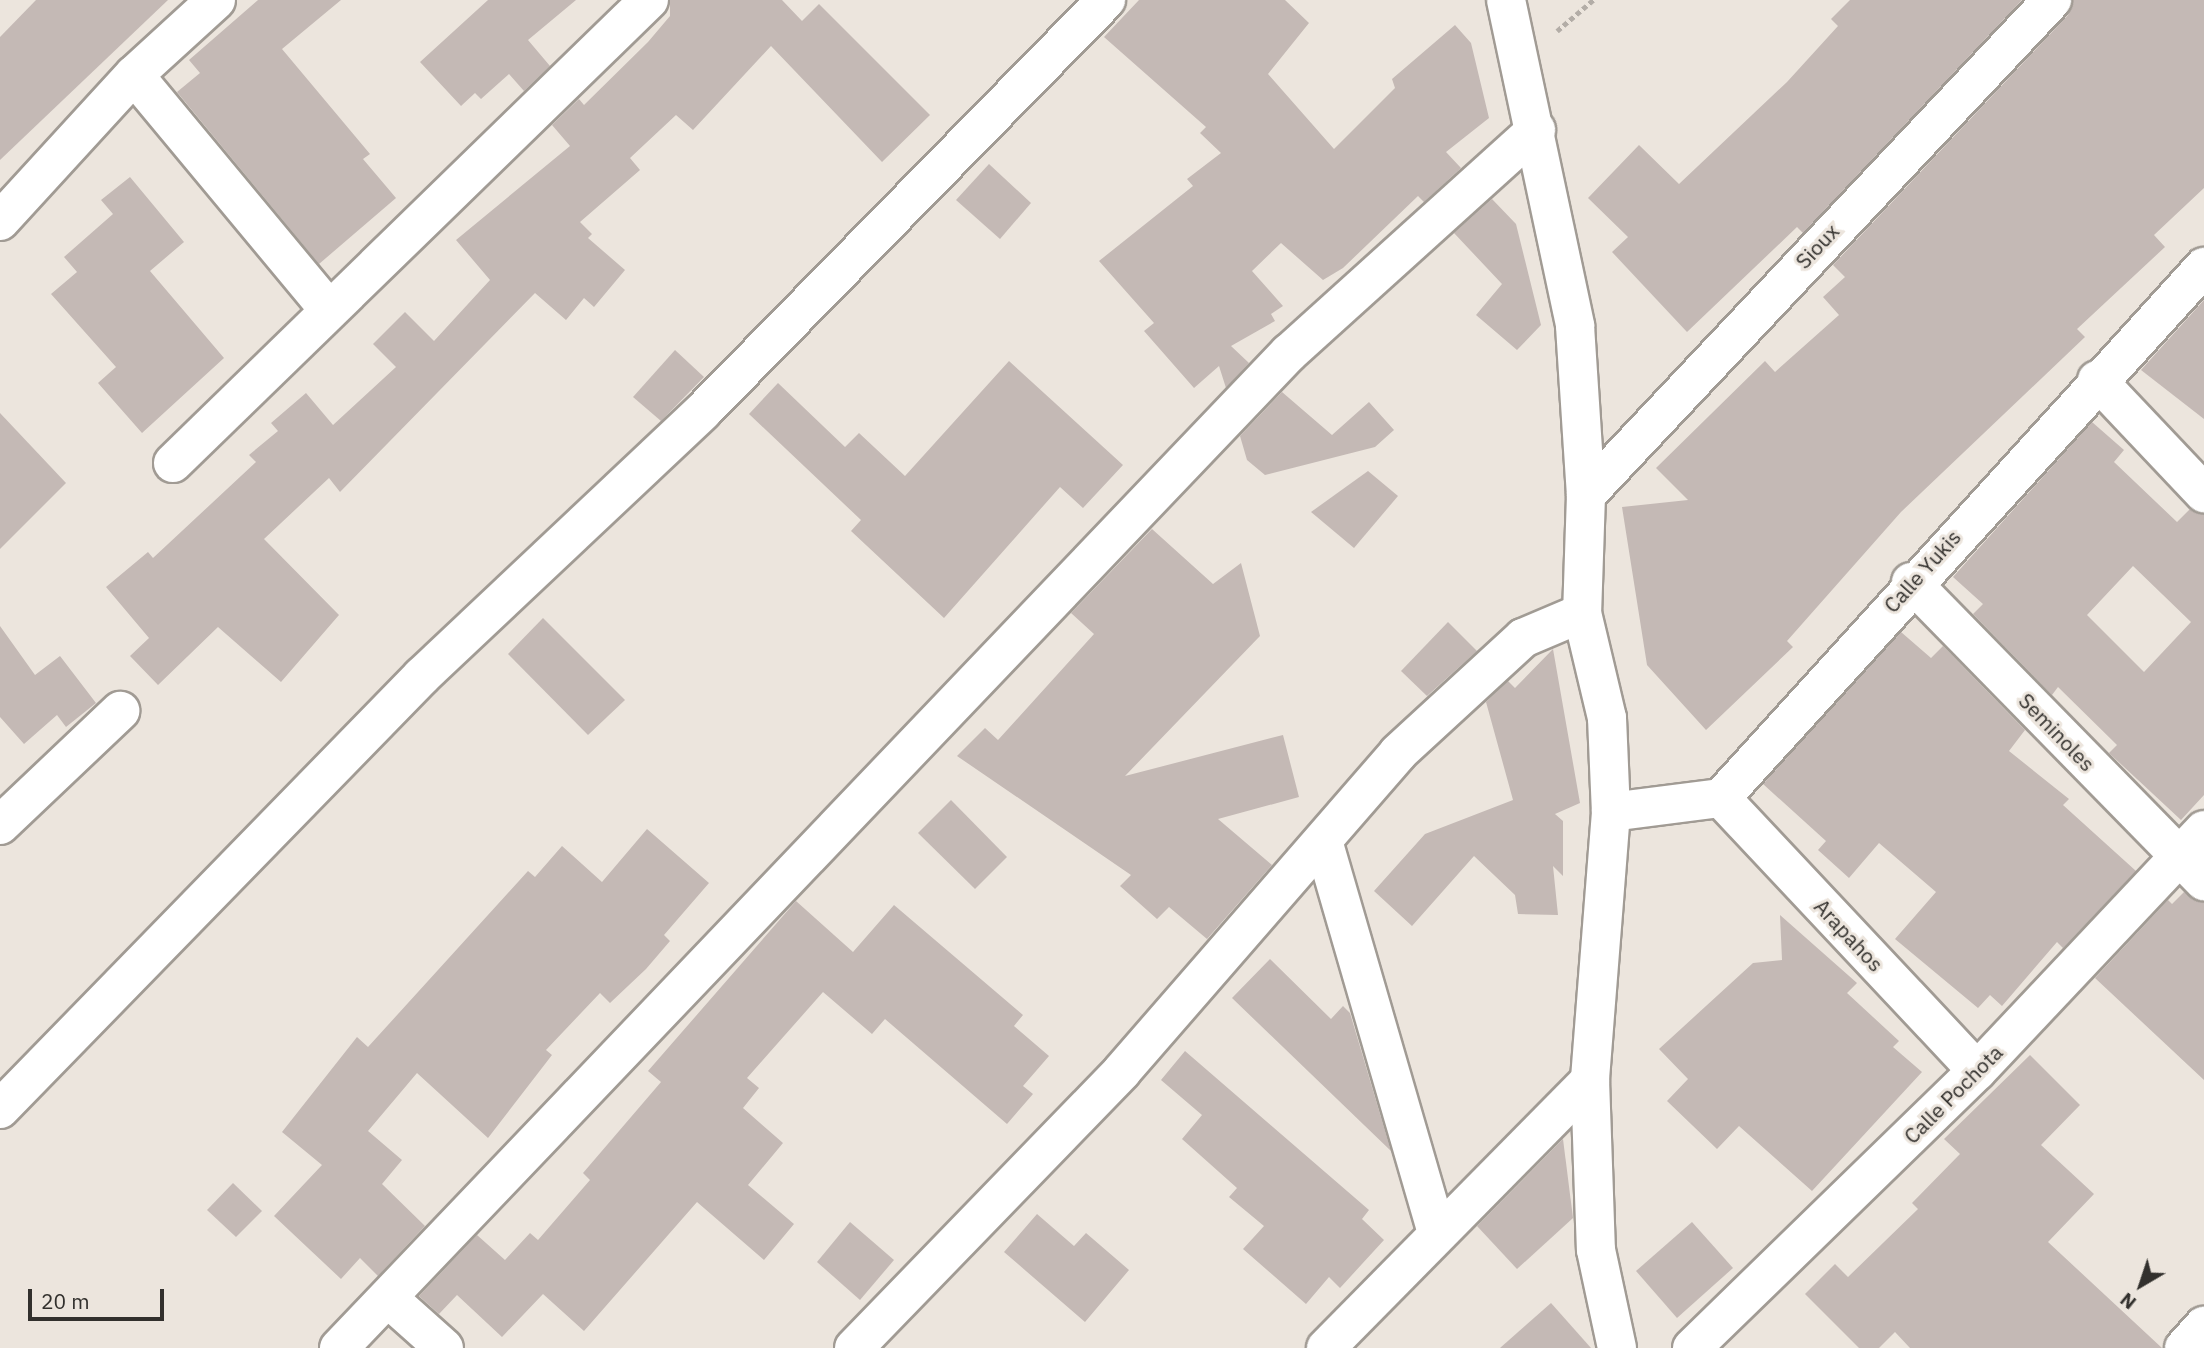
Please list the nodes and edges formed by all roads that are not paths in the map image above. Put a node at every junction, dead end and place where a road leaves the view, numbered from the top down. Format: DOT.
graph roads {
  1 [pos="216,0"];
  2 [pos="648,0"];
  3 [pos="1106,0"];
  4 [pos="1506,0"];
  5 [pos="2052,0"];
  6 [pos="134,75"];
  7 [pos="1536,130"];
  8 [pos="0,221"];
  9 [pos="2204,267"];
  10 [pos="329,310"];
  11 [pos="2097,380"];
  12 [pos="173,463"];
  13 [pos="2204,493"];
  14 [pos="1586,495"];
  15 [pos="1911,582"];
  16 [pos="1582,613"];
  17 [pos="120,711"];
  18 [pos="1721,798"];
  19 [pos="1611,812"];
  20 [pos="0,825"];
  21 [pos="1324,844"];
  22 [pos="2195,856"];
  23 [pos="1977,1071"];
  24 [pos="1590,1080"];
  25 [pos="0,1110"];
  26 [pos="1437,1232"];
  27 [pos="388,1298"];
  28 [pos="2204,1326"];
  29 [pos="339,1348"];
  30 [pos="444,1348"];
  31 [pos="854,1348"];
  32 [pos="1326,1348"];
  33 [pos="1618,1348"];
  34 [pos="1692,1348"];
  35 [pos="2184,1348"];
  1 -- 6 [label="street"];
  2 -- 10 [label="street"];
  3 -- 25 [label="street"];
  4 -- 7 [label="street"];
  5 -- 14 [label="street, Sioux"];
  6 -- 8 [label="street"];
  6 -- 10 [label="street"];
  7 -- 14 [label="street"];
  7 -- 27 [label="street"];
  9 -- 11 [label="street, Calle Yukis"];
  10 -- 12 [label="street"];
  11 -- 13 [label="street"];
  11 -- 15 [label="street, Calle Yukis"];
  14 -- 16 [label="street"];
  15 -- 18 [label="street, Calle Yukis"];
  15 -- 22 [label="street, Seminoles"];
  16 -- 19 [label="street"];
  16 -- 21 [label="street"];
  17 -- 20 [label="street"];
  18 -- 19 [label="street"];
  18 -- 23 [label="street, Arapahos"];
  19 -- 24 [label="street"];
  21 -- 26 [label="street"];
  21 -- 31 [label="street"];
  22 -- 23 [label="street, Calle Pochota"];
  23 -- 34 [label="street, Calle Pochota"];
  24 -- 26 [label="street"];
  24 -- 33 [label="street"];
  26 -- 32 [label="street"];
  27 -- 29 [label="street"];
  27 -- 30 [label="street"];
  28 -- 35 [label="street"];
}
